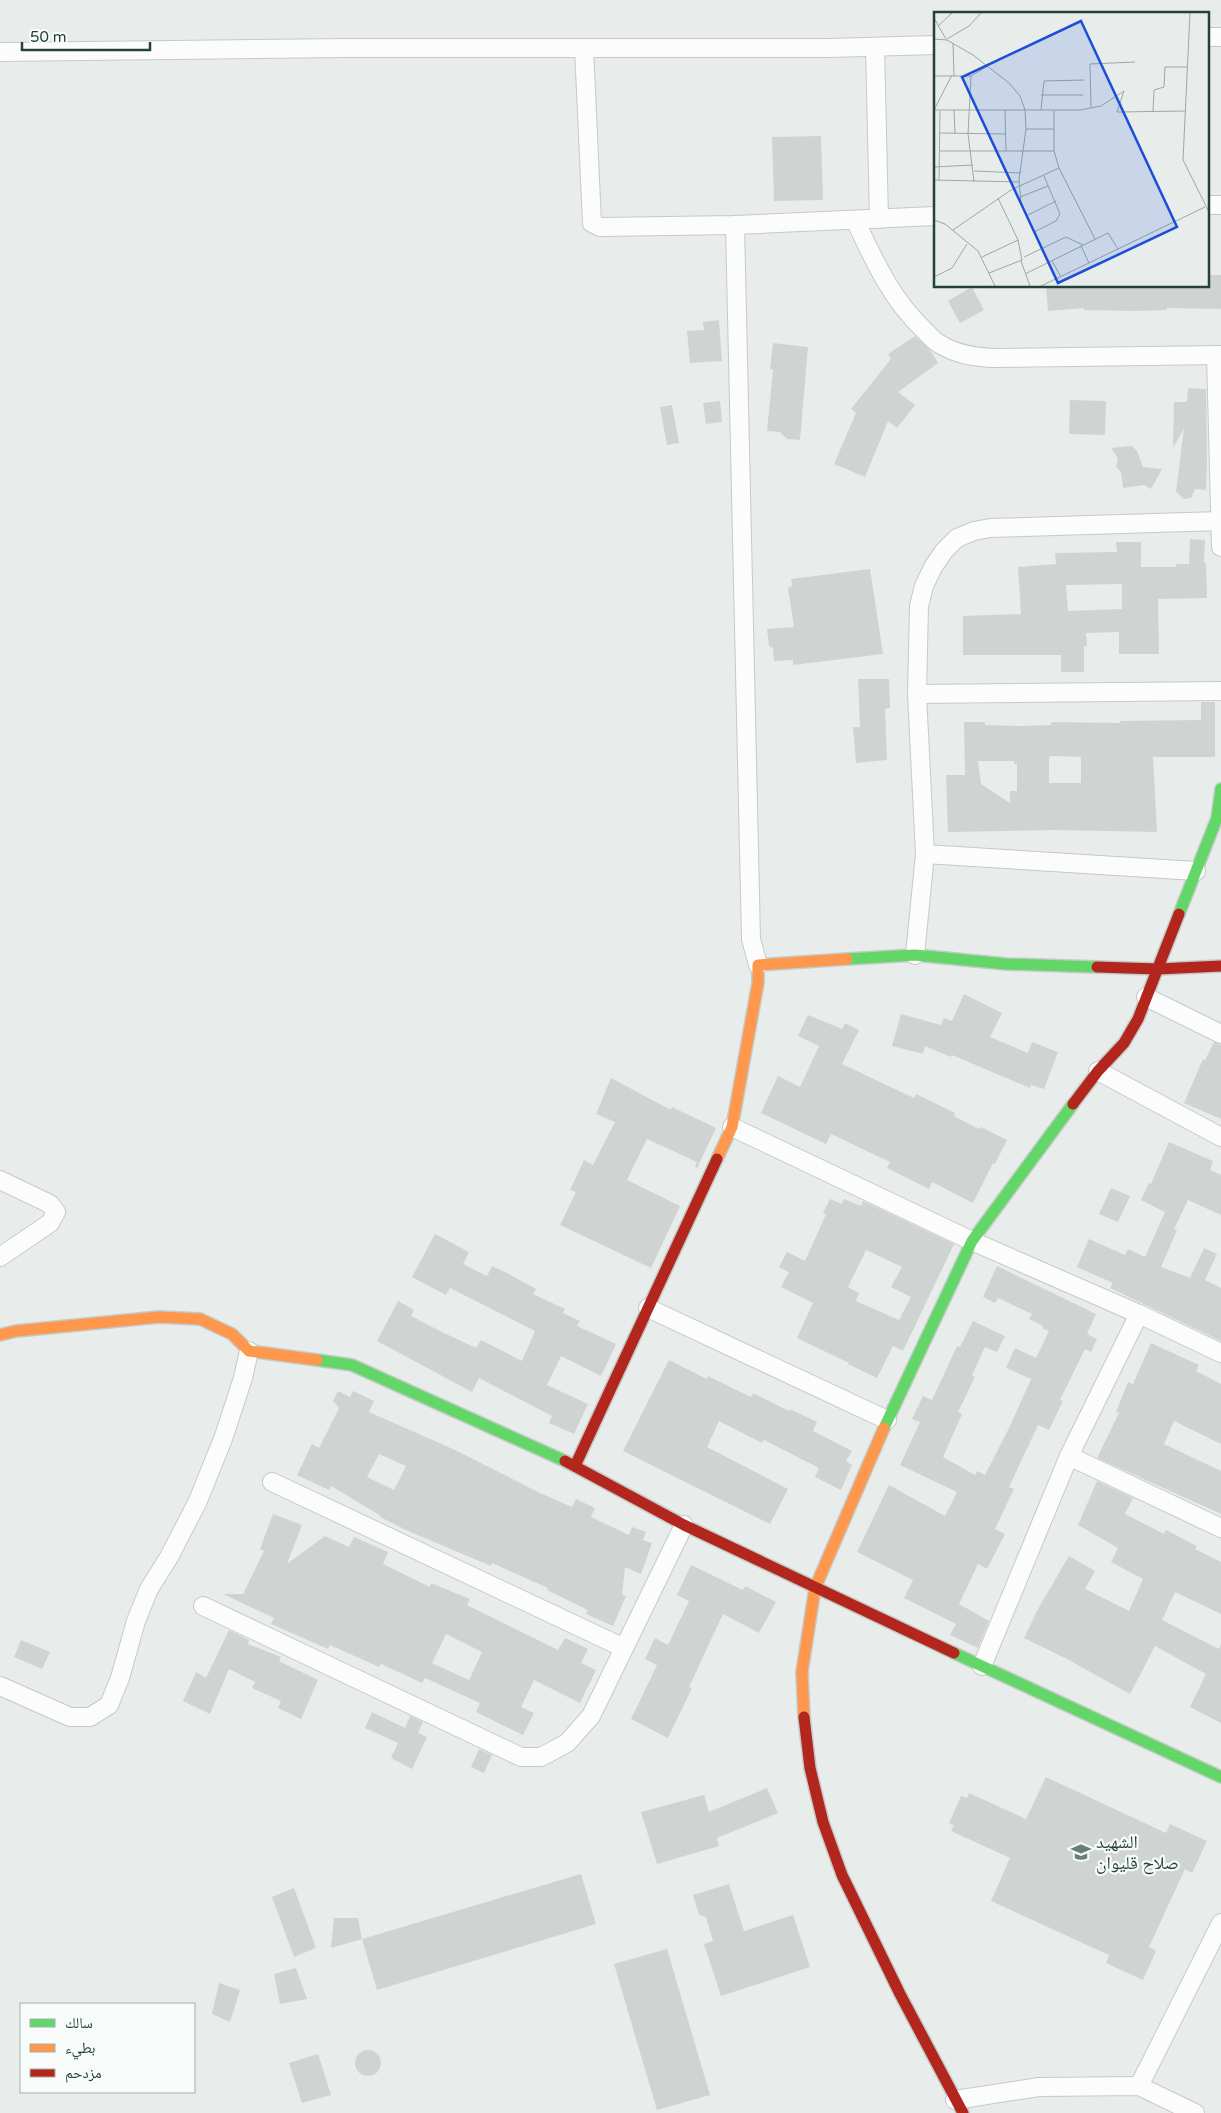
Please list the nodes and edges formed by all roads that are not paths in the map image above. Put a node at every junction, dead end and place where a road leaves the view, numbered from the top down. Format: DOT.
graph roads {
  1 [pos="1208,37"];
  2 [pos="1221,37"];
  3 [pos="934,45"];
  4 [pos="874,47"];
  5 [pos="584,48"];
  6 [pos="0,52"];
  7 [pos="1208,205"];
  8 [pos="1221,205"];
  9 [pos="934,216"];
  10 [pos="879,219"];
  11 [pos="855,220"];
  12 [pos="735,225"];
  13 [pos="1218,355"];
  14 [pos="1220,521"];
  15 [pos="1221,547"];
  16 [pos="1221,691"];
  17 [pos="917,694"];
  18 [pos="1221,789"];
  19 [pos="925,854"];
  20 [pos="1196,871"];
  21 [pos="915,956"];
  22 [pos="758,966"];
  23 [pos="1221,966"];
  24 [pos="1158,969"];
  25 [pos="1146,997"];
  26 [pos="1221,1034"];
  27 [pos="1098,1071"];
  28 [pos="732,1127"];
  29 [pos="1221,1136"];
  30 [pos="0,1180"];
  31 [pos="972,1241"];
  32 [pos="0,1257"];
  33 [pos="648,1308"];
  34 [pos="1138,1314"];
  35 [pos="0,1335"];
  36 [pos="249,1351"];
  37 [pos="1221,1353"];
  38 [pos="887,1420"];
  39 [pos="1070,1456"];
  40 [pos="575,1466"];
  41 [pos="272,1482"];
  42 [pos="684,1525"];
  43 [pos="1221,1528"];
  44 [pos="815,1588"];
  45 [pos="204,1606"];
  46 [pos="624,1648"];
  47 [pos="982,1666"];
  48 [pos="0,1686"];
  49 [pos="1221,1777"];
  50 [pos="1221,1923"];
  51 [pos="1139,2086"];
  52 [pos="959,2106"];
  53 [pos="1195,2113"];
  1 -- 2 [label="street"];
  3 -- 4 [label="street"];
  4 -- 5 [label="street"];
  4 -- 10 [label="street"];
  5 -- 6 [label="street"];
  5 -- 12 [label="street"];
  7 -- 8 [label="street"];
  9 -- 10 [label="street"];
  10 -- 11 [label="street"];
  11 -- 12 [label="street"];
  11 -- 13 [label="street"];
  12 -- 22 [label="street"];
  13 -- 14 [label="street"];
  14 -- 15 [label="street"];
  14 -- 17 [label="street"];
  16 -- 17 [label="street"];
  17 -- 19 [label="street"];
  18 -- 20 [label="street"];
  19 -- 20 [label="street"];
  19 -- 21 [label="street"];
  20 -- 24 [label="street"];
  21 -- 22 [label="street"];
  21 -- 24 [label="street"];
  22 -- 28 [label="street"];
  23 -- 24 [label="street"];
  24 -- 25 [label="street"];
  25 -- 26 [label="street"];
  25 -- 27 [label="street"];
  27 -- 29 [label="street"];
  27 -- 31 [label="street"];
  28 -- 31 [label="street"];
  28 -- 33 [label="street"];
  30 -- 32 [label="street"];
  31 -- 34 [label="street"];
  31 -- 38 [label="street"];
  33 -- 38 [label="street"];
  33 -- 40 [label="street"];
  34 -- 37 [label="street"];
  34 -- 39 [label="street"];
  35 -- 36 [label="street"];
  36 -- 40 [label="street"];
  36 -- 48 [label="street"];
  38 -- 44 [label="street"];
  39 -- 43 [label="street"];
  39 -- 47 [label="street"];
  40 -- 42 [label="street"];
  41 -- 46 [label="street"];
  42 -- 44 [label="street"];
  42 -- 46 [label="street"];
  44 -- 47 [label="street"];
  44 -- 52 [label="street"];
  45 -- 46 [label="street"];
  47 -- 49 [label="street"];
  50 -- 51 [label="street"];
  51 -- 52 [label="street"];
  51 -- 53 [label="street"];
}
